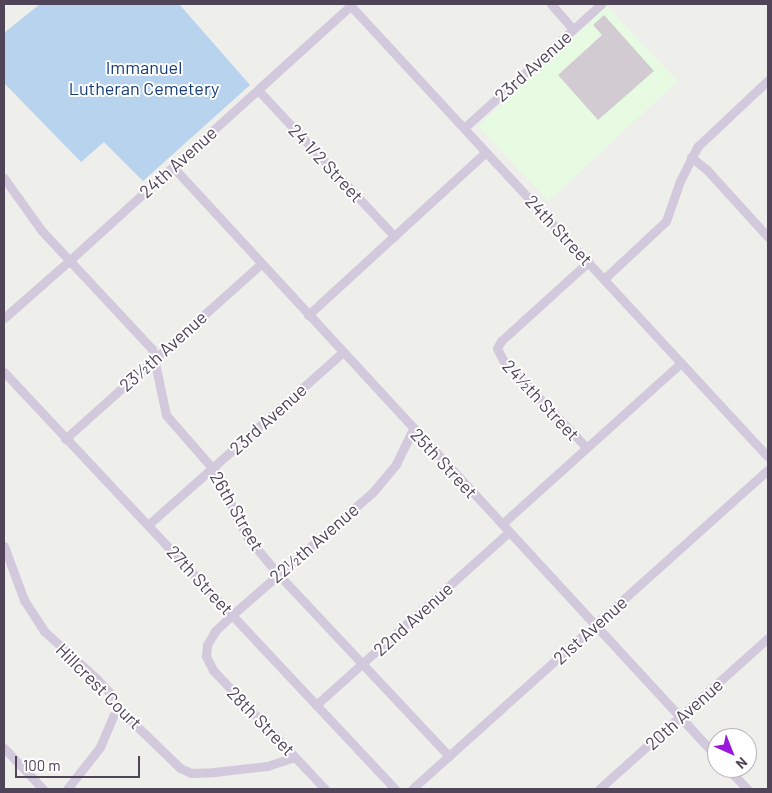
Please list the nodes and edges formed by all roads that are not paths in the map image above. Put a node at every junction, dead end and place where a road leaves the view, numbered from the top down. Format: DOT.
graph roads {
  1 [pos="551,4"];
  2 [pos="601,4"];
  3 [pos="350,5"];
  4 [pos="573,29"];
  5 [pos="766,85"];
  6 [pos="258,90"];
  7 [pos="464,128"];
  8 [pos="486,152"];
  9 [pos="691,157"];
  10 [pos="172,167"];
  11 [pos="4,178"];
  12 [pos="394,236"];
  13 [pos="768,237"];
  14 [pos="70,260"];
  15 [pos="588,262"];
  16 [pos="261,264"];
  17 [pos="604,279"];
  18 [pos="308,315"];
  19 [pos="4,318"];
  20 [pos="342,353"];
  21 [pos="155,359"];
  22 [pos="681,363"];
  23 [pos="4,372"];
  24 [pos="413,429"];
  25 [pos="65,439"];
  26 [pos="586,447"];
  27 [pos="768,457"];
  28 [pos="214,468"];
  29 [pos="768,470"];
  30 [pos="502,524"];
  31 [pos="148,525"];
  32 [pos="509,532"];
  33 [pos="4,546"];
  34 [pos="278,574"];
  35 [pos="232,615"];
  36 [pos="595,625"];
  37 [pos="768,638"];
  38 [pos="206,649"];
  39 [pos="363,663"];
  40 [pos="316,705"];
  41 [pos="119,709"];
  42 [pos="680,716"];
  43 [pos="707,746"];
  44 [pos="4,748"];
  45 [pos="449,756"];
  46 [pos="295,757"];
  47 [pos="737,778"];
  48 [pos="43,789"];
  49 [pos="67,789"];
  50 [pos="325,789"];
  51 [pos="395,789"];
  52 [pos="412,789"];
  53 [pos="599,789"];
  54 [pos="747,789"];
  1 -- 4 [label="street"];
  2 -- 4 [label="street, 23rd Avenue"];
  3 -- 6 [label="street, 24th Avenue"];
  3 -- 7 [label="street, 24th Street"];
  4 -- 7 [label="street, 23rd Avenue"];
  5 -- 9 [label="street"];
  6 -- 10 [label="street, 24th Avenue"];
  6 -- 12 [label="street, 24 1/2 Street"];
  7 -- 8 [label="street, 24th Street"];
  8 -- 12 [label="street"];
  8 -- 15 [label="street, 24th Street"];
  9 -- 13 [label="street"];
  9 -- 17 [label="street"];
  10 -- 14 [label="street, 24th Avenue"];
  10 -- 16 [label="street, 25th Street"];
  11 -- 14 [label="street, 26th Street"];
  12 -- 18 [label="street"];
  14 -- 19 [label="street, 24th Avenue"];
  14 -- 21 [label="street, 26th Street"];
  15 -- 17 [label="street, 24th Street"];
  15 -- 26 [label="street, 24½th Street"];
  16 -- 18 [label="street, 25th Street"];
  16 -- 21 [label="street, 23½th Avenue"];
  17 -- 22 [label="street, 24th Street"];
  18 -- 20 [label="street, 25th Street"];
  20 -- 24 [label="street, 25th Street"];
  20 -- 28 [label="street, 23rd Avenue"];
  21 -- 25 [label="street, 23½th Avenue"];
  21 -- 28 [label="street, 26th Street"];
  22 -- 26 [label="street"];
  22 -- 27 [label="street, 24th Street"];
  23 -- 25 [label="street, 27th Street"];
  24 -- 30 [label="street, 25th Street"];
  24 -- 34 [label="street, 22½th Avenue"];
  25 -- 31 [label="street, 27th Street"];
  26 -- 30 [label="street"];
  28 -- 31 [label="street, 23rd Avenue"];
  28 -- 34 [label="street, 26th Street"];
  29 -- 36 [label="street, 21st Avenue"];
  30 -- 32 [label="street, 25th Street"];
  31 -- 35 [label="street, 27th Street"];
  32 -- 36 [label="street, 25th Street"];
  32 -- 39 [label="street, 22nd Avenue"];
  33 -- 41 [label="street, Hillcrest Court"];
  34 -- 35 [label="street, 22½th Avenue"];
  34 -- 39 [label="street, 26th Street"];
  35 -- 38 [label="street, 22½th Avenue"];
  35 -- 40 [label="street, 27th Street"];
  36 -- 42 [label="street, 25th Street"];
  36 -- 45 [label="street, 21st Avenue"];
  37 -- 42 [label="street, 20th Avenue"];
  38 -- 46 [label="street, 28th Street"];
  39 -- 40 [label="street, 22nd Avenue"];
  39 -- 45 [label="street, 26th Street"];
  40 -- 51 [label="street, 27th Street"];
  41 -- 46 [label="street, Hillcrest Court"];
  41 -- 49 [label="street"];
  42 -- 43 [label="street, 25th Street"];
  42 -- 53 [label="street, 20th Avenue"];
  44 -- 48 [label="street"];
  45 -- 52 [label="street, 21st Avenue"];
  46 -- 50 [label="street, 28th Street"];
  47 -- 54 [label="street"];
}
